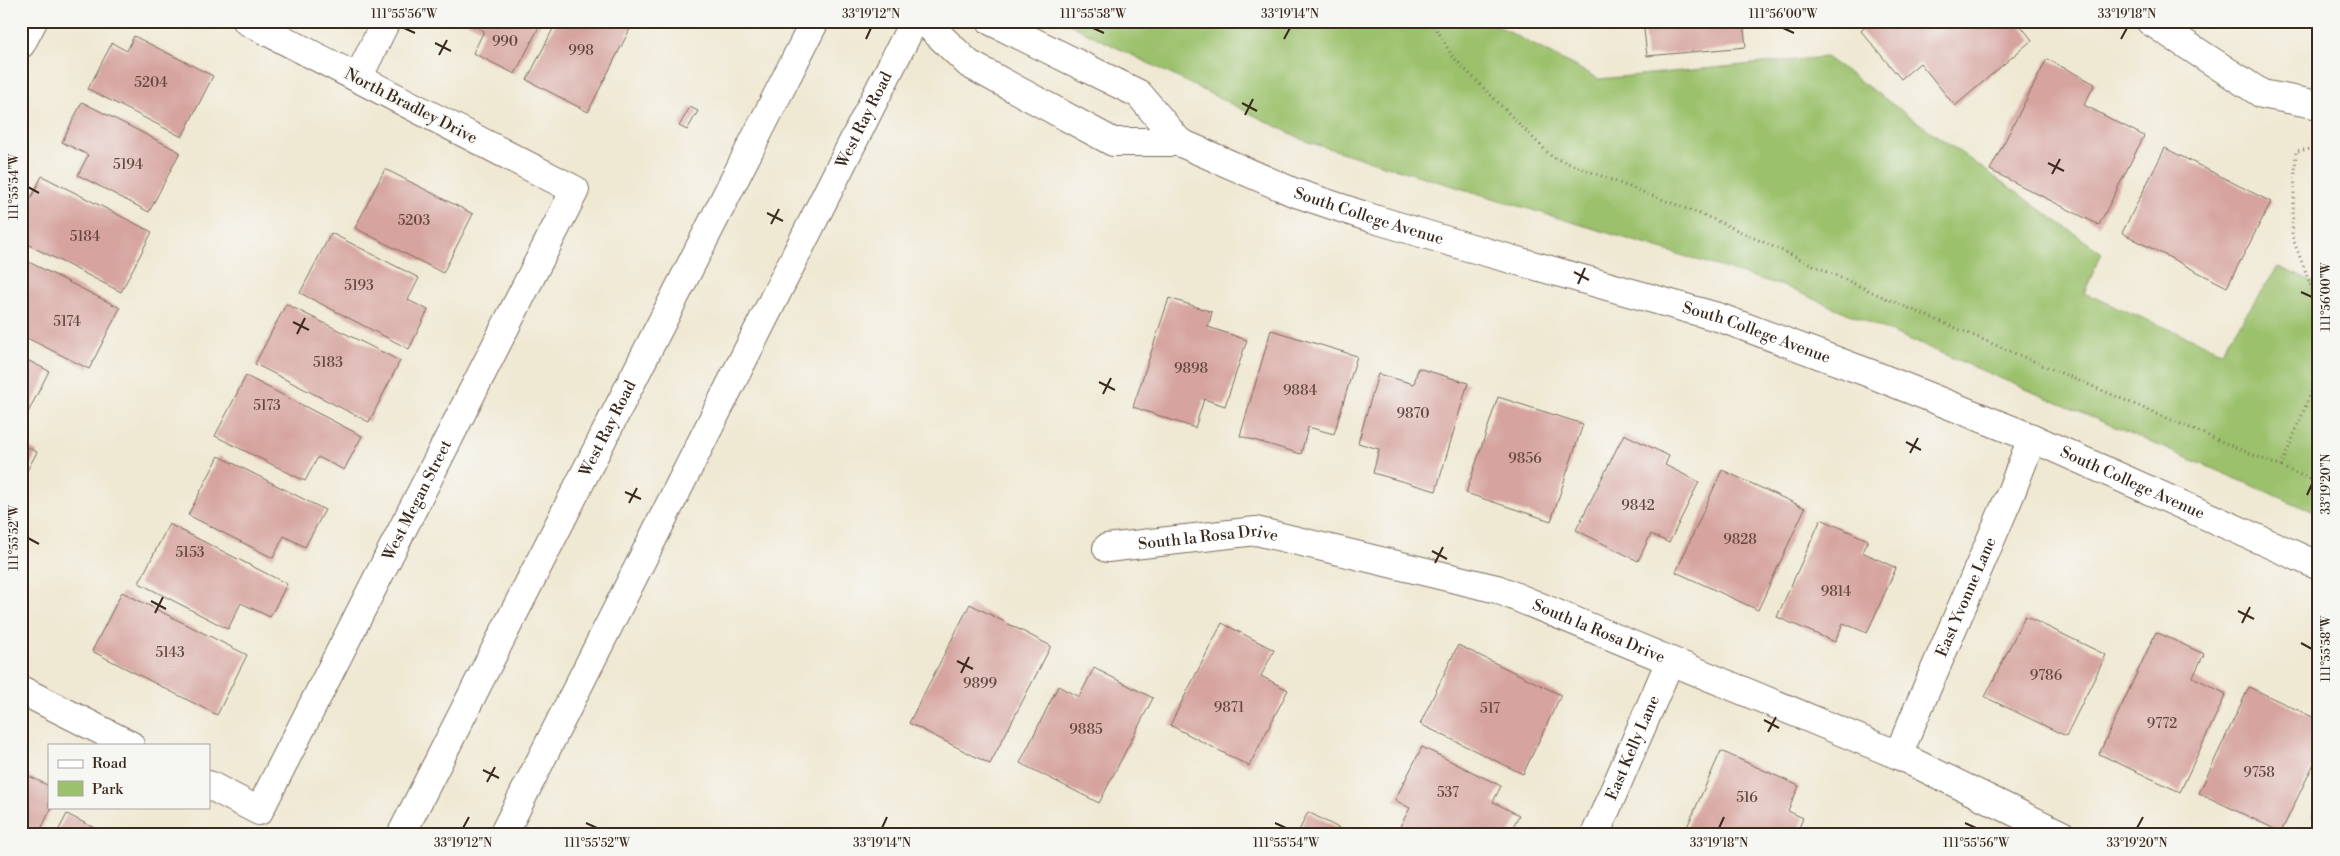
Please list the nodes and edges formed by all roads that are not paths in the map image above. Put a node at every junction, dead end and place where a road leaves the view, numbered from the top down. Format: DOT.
graph roads {
  1 [pos="33,21"];
  2 [pos="247,21"];
  3 [pos="386,21"];
  4 [pos="815,21"];
  5 [pos="914,21"];
  6 [pos="924,21"];
  7 [pos="991,21"];
  8 [pos="2150,21"];
  9 [pos="21,44"];
  10 [pos="358,78"];
  11 [pos="2319,105"];
  12 [pos="1179,142"];
  13 [pos="575,190"];
  14 [pos="2032,438"];
  15 [pos="1107,548"];
  16 [pos="2319,566"];
  17 [pos="1670,660"];
  18 [pos="21,690"];
  19 [pos="128,744"];
  20 [pos="1898,755"];
  21 [pos="210,786"];
  22 [pos="400,835"];
  23 [pos="503,835"];
  24 [pos="1595,835"];
  25 [pos="2062,835"];
  1 -- 9 [label="street"];
  2 -- 10 [label="street, North Bradley Drive"];
  3 -- 10 [label="street"];
  4 -- 22 [label="street, West Ray Road"];
  5 -- 23 [label="street, West Ray Road"];
  6 -- 12 [label="street, South College Avenue"];
  7 -- 12 [label="street, South College Avenue"];
  8 -- 11 [label="street"];
  10 -- 13 [label="street, North Bradley Drive"];
  12 -- 14 [label="street, South College Avenue"];
  13 -- 21 [label="street, West Megan Street"];
  14 -- 16 [label="street, South College Avenue"];
  14 -- 20 [label="street, East Yvonne Lane"];
  15 -- 17 [label="street, South la Rosa Drive"];
  17 -- 20 [label="street, South la Rosa Drive"];
  17 -- 24 [label="street, East Kelly Lane"];
  18 -- 19 [label="street"];
  20 -- 25 [label="street, South la Rosa Drive"];
}
